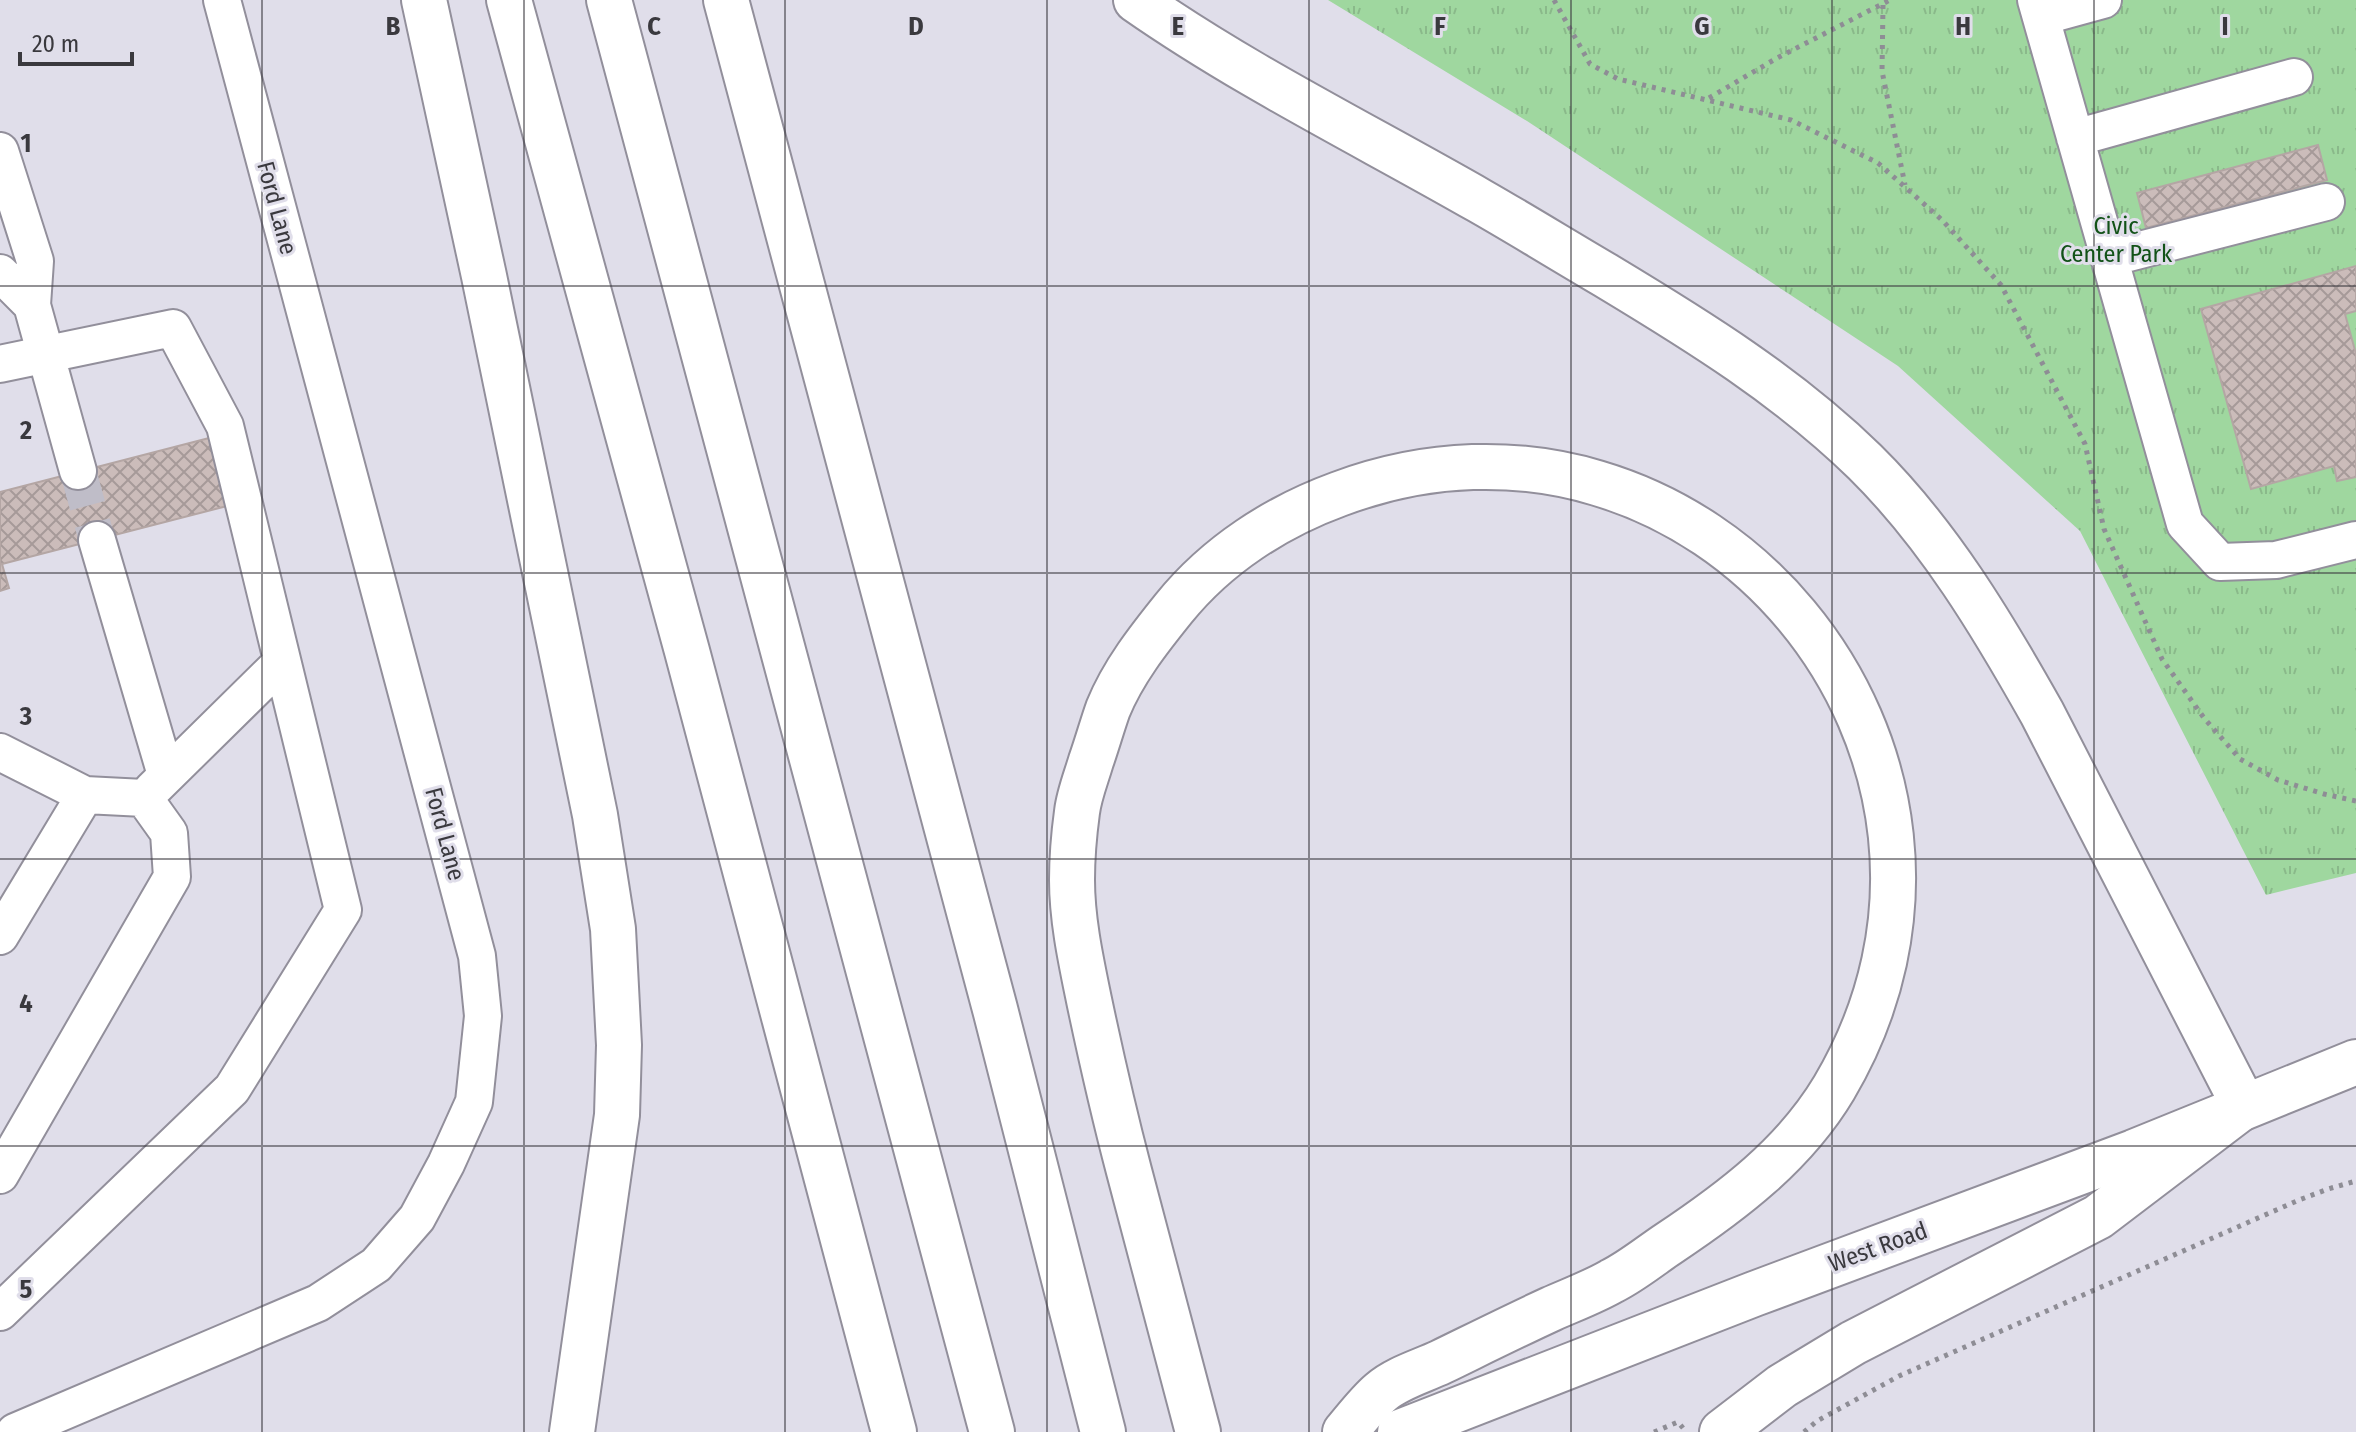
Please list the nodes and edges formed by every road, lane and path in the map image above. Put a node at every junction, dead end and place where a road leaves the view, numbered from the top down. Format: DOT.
graph roads {
  1 [pos="222,0"];
  2 [pos="424,0"];
  3 [pos="509,0"];
  4 [pos="609,0"];
  5 [pos="726,0"];
  6 [pos="1136,0"];
  7 [pos="1554,0"];
  8 [pos="1890,0"];
  9 [pos="2103,0"];
  10 [pos="1883,4"];
  11 [pos="2039,8"];
  12 [pos="2294,77"];
  13 [pos="1709,98"];
  14 [pos="2075,138"];
  15 [pos="0,151"];
  16 [pos="1905,187"];
  17 [pos="2326,202"];
  18 [pos="2109,258"];
  19 [pos="0,273"];
  20 [pos="32,305"];
  21 [pos="44,355"];
  22 [pos="0,364"];
  23 [pos="78,471"];
  24 [pos="97,540"];
  25 [pos="2356,540"];
  26 [pos="282,662"];
  27 [pos="0,752"];
  28 [pos="155,786"];
  29 [pos="85,795"];
  30 [pos="2356,801"];
  31 [pos="0,936"];
  32 [pos="2356,1062"];
  33 [pos="2244,1106"];
  34 [pos="0,1175"];
  35 [pos="2356,1181"];
  36 [pos="0,1312"];
  37 [pos="15,1432"];
  38 [pos="572,1432"];
  39 [pos="894,1432"];
  40 [pos="992,1432"];
  41 [pos="1103,1432"];
  42 [pos="1198,1432"];
  43 [pos="1345,1432"];
  44 [pos="1400,1432"];
  45 [pos="1654,1432"];
  46 [pos="1686,1432"];
  47 [pos="1722,1432"];
  48 [pos="1804,1432"];
  1 -- 37 [label="street, Ford Lane"];
  2 -- 38 [label="main road"];
  3 -- 39 [label="main road"];
  4 -- 40 [label="main road"];
  5 -- 41 [label="main road"];
  6 -- 33 [label="main road"];
  7 -- 13 [label="path"];
  8 -- 10 [label="path"];
  9 -- 11 [label="street"];
  10 -- 13 [label="path"];
  10 -- 16 [label="path"];
  11 -- 14 [label="street"];
  12 -- 14 [label="street"];
  13 -- 16 [label="path"];
  14 -- 18 [label="street"];
  15 -- 20 [label="street"];
  16 -- 30 [label="path"];
  17 -- 18 [label="street"];
  18 -- 25 [label="street"];
  19 -- 20 [label="street"];
  20 -- 21 [label="street"];
  21 -- 22 [label="street"];
  21 -- 23 [label="street"];
  21 -- 26 [label="street"];
  24 -- 28 [label="street"];
  26 -- 28 [label="street"];
  26 -- 36 [label="street"];
  27 -- 29 [label="street"];
  28 -- 29 [label="street"];
  28 -- 34 [label="street"];
  29 -- 31 [label="street"];
  32 -- 33 [label="main road, West Road"];
  33 -- 44 [label="main road, West Road"];
  33 -- 47 [label="main road"];
  35 -- 48 [label="path"];
  42 -- 43 [label="main road"];
  45 -- 46 [label="path"];
}
